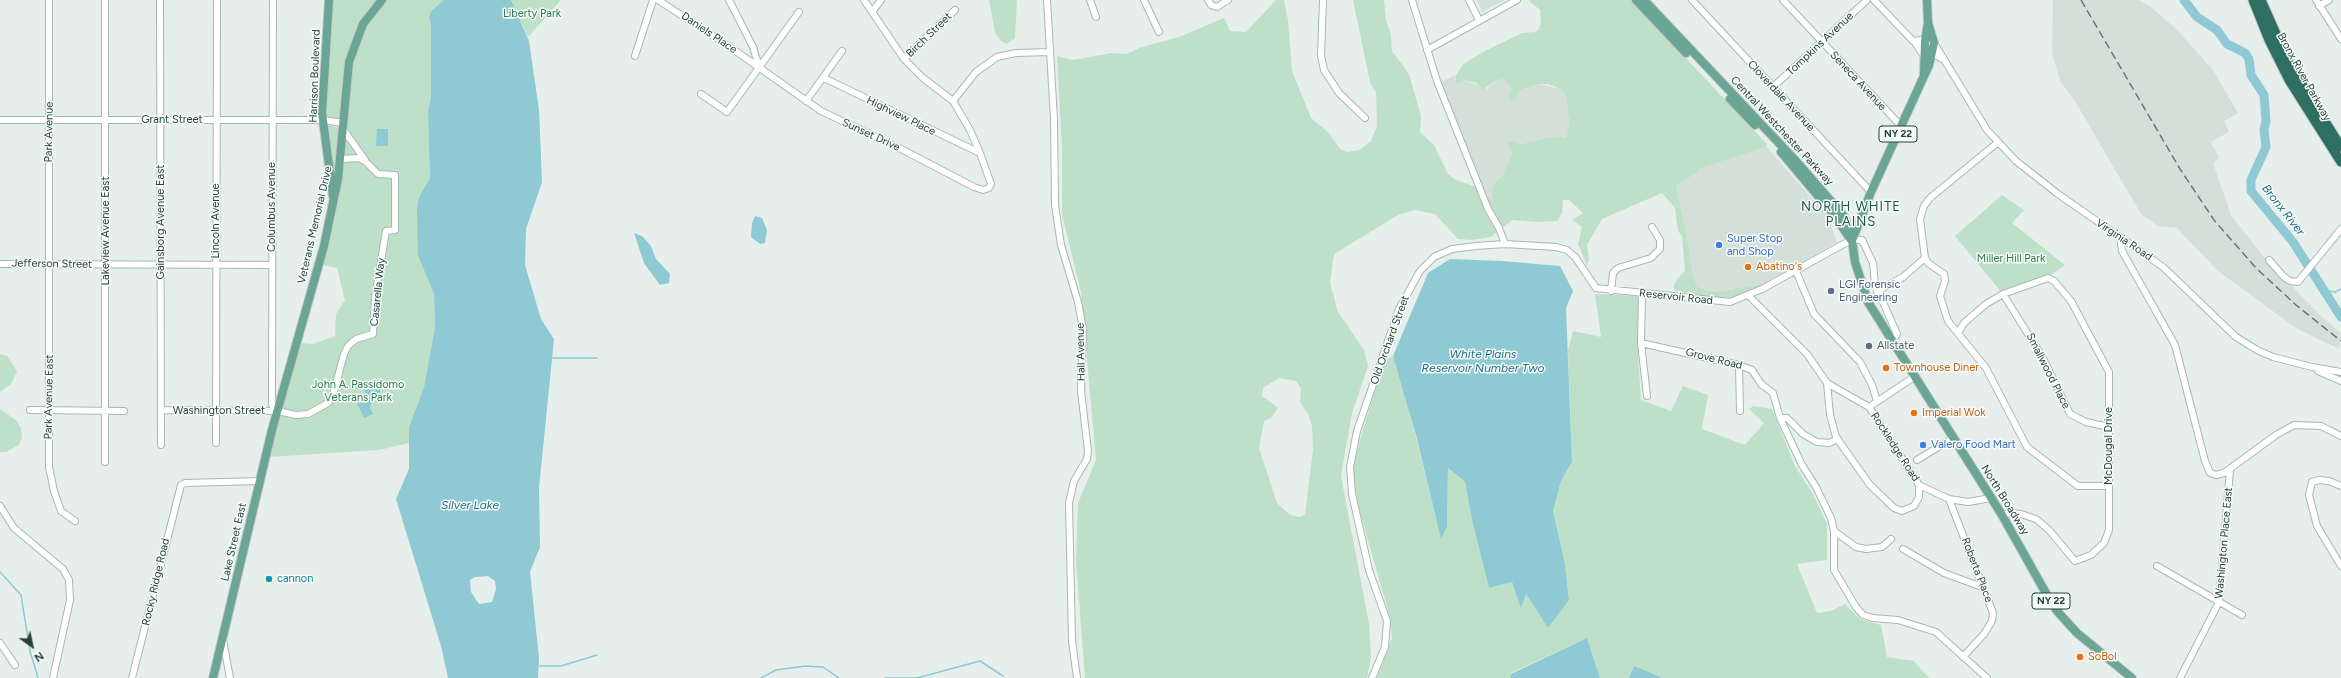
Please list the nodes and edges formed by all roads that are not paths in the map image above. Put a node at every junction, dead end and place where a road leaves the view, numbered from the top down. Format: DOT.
graph roads {
  1 [pos="49,0"];
  2 [pos="105,0"];
  3 [pos="160,0"];
  4 [pos="217,0"];
  5 [pos="273,0"];
  6 [pos="329,0"];
  7 [pos="382,0"];
  8 [pos="653,0"];
  9 [pos="658,0"];
  10 [pos="729,0"];
  11 [pos="864,0"];
  12 [pos="882,0"];
  13 [pos="1047,0"];
  14 [pos="1090,0"];
  15 [pos="1144,0"];
  16 [pos="1208,0"];
  17 [pos="1228,0"];
  18 [pos="1323,0"];
  19 [pos="1412,0"];
  20 [pos="1469,0"];
  21 [pos="1517,0"];
  22 [pos="1636,0"];
  23 [pos="1644,0"];
  24 [pos="1692,0"];
  25 [pos="1783,0"];
  26 [pos="1867,0"];
  27 [pos="1874,0"];
  28 [pos="1927,0"];
  29 [pos="2252,0"];
  30 [pos="2261,0"];
  31 [pos="2329,0"];
  32 [pos="2318,3"];
  33 [pos="955,10"];
  34 [pos="799,12"];
  35 [pos="872,12"];
  36 [pos="1096,17"];
  37 [pos="1479,20"];
  38 [pos="1928,23"];
  39 [pos="1159,32"];
  40 [pos="2341,39"];
  41 [pos="1913,41"];
  42 [pos="1822,42"];
  43 [pos="1934,43"];
  44 [pos="1927,49"];
  45 [pos="1427,50"];
  46 [pos="842,51"];
  47 [pos="1050,52"];
  48 [pos="635,56"];
  49 [pos="904,59"];
  50 [pos="1942,59"];
  51 [pos="760,67"];
  52 [pos="824,78"];
  53 [pos="1773,87"];
  54 [pos="701,94"];
  55 [pos="806,101"];
  56 [pos="953,101"];
  57 [pos="1365,118"];
  58 [pos="0,120"];
  59 [pos="49,120"];
  60 [pos="105,120"];
  61 [pos="161,120"];
  62 [pos="216,120"];
  63 [pos="272,120"];
  64 [pos="323,120"];
  65 [pos="343,126"];
  66 [pos="1901,126"];
  67 [pos="1997,143"];
  68 [pos="2341,147"];
  69 [pos="980,153"];
  70 [pos="341,159"];
  71 [pos="366,162"];
  72 [pos="2341,162"];
  73 [pos="1871,192"];
  74 [pos="333,200"];
  75 [pos="1652,227"];
  76 [pos="2341,229"];
  77 [pos="2120,236"];
  78 [pos="1851,240"];
  79 [pos="1505,244"];
  80 [pos="1926,258"];
  81 [pos="2269,260"];
  82 [pos="0,264"];
  83 [pos="49,264"];
  84 [pos="161,264"];
  85 [pos="216,264"];
  86 [pos="106,265"];
  87 [pos="272,265"];
  88 [pos="1796,271"];
  89 [pos="1610,290"];
  90 [pos="1878,291"];
  91 [pos="1642,294"];
  92 [pos="2003,294"];
  93 [pos="1749,296"];
  94 [pos="1958,334"];
  95 [pos="1892,342"];
  96 [pos="1641,343"];
  97 [pos="1739,365"];
  98 [pos="2312,367"];
  99 [pos="2341,372"];
  100 [pos="1914,377"];
  101 [pos="2341,381"];
  102 [pos="1827,383"];
  103 [pos="1647,396"];
  104 [pos="1872,405"];
  105 [pos="30,410"];
  106 [pos="49,410"];
  107 [pos="161,410"];
  108 [pos="105,411"];
  109 [pos="124,411"];
  110 [pos="216,411"];
  111 [pos="278,411"];
  112 [pos="1740,411"];
  113 [pos="1780,418"];
  114 [pos="2109,427"];
  115 [pos="2341,436"];
  116 [pos="1952,438"];
  117 [pos="1838,439"];
  118 [pos="216,443"];
  119 [pos="161,445"];
  120 [pos="1917,460"];
  121 [pos="105,462"];
  122 [pos="2230,470"];
  123 [pos="260,481"];
  124 [pos="1919,486"];
  125 [pos="2109,486"];
  126 [pos="2341,486"];
  127 [pos="1990,498"];
  128 [pos="1950,499"];
  129 [pos="0,506"];
  130 [pos="2002,515"];
  131 [pos="75,520"];
  132 [pos="1834,531"];
  133 [pos="1891,539"];
  134 [pos="1903,549"];
  135 [pos="2157,566"];
  136 [pos="2341,566"];
  137 [pos="1982,587"];
  138 [pos="2219,602"];
  139 [pos="2242,615"];
  140 [pos="223,640"];
  141 [pos="0,643"];
  142 [pos="1963,658"];
  143 [pos="15,665"];
  144 [pos="53,678"];
  145 [pos="132,678"];
  146 [pos="213,678"];
  147 [pos="230,678"];
  148 [pos="1077,678"];
  149 [pos="1372,678"];
  150 [pos="1987,678"];
  151 [pos="2132,678"];
  152 [pos="2180,678"];
  1 -- 59 [label="street, Park Avenue"];
  2 -- 60 [label="street, Lakeview Avenue East"];
  3 -- 61 [label="street, Gainsborg Avenue East"];
  4 -- 62 [label="street, Lincoln Avenue"];
  5 -- 63 [label="street, Columbus Avenue"];
  6 -- 64 [label="main road, Harrison Boulevard"];
  7 -- 65 [label="main road, Veterans Memorial Drive"];
  8 -- 48 [label="street"];
  9 -- 51 [label="street, Daniels Place"];
  10 -- 51 [label="street"];
  11 -- 35 [label="street"];
  12 -- 35 [label="street"];
  13 -- 47 [label="street, Hall Avenue"];
  14 -- 36 [label="street"];
  15 -- 39 [label="street"];
  16 -- 17 [label="street"];
  18 -- 57 [label="street"];
  19 -- 45 [label="street"];
  20 -- 37 [label="street"];
  21 -- 37 [label="street"];
  22 -- 78 [label="main road, Central Westchester Parkway"];
  23 -- 78 [label="main road, Central Westchester Parkway"];
  24 -- 53 [label="street, Cloverdale Avenue"];
  25 -- 42 [label="street, Seneca Avenue"];
  26 -- 42 [label="street, Tompkins Avenue"];
  27 -- 41 [label="street"];
  28 -- 38 [label="main road, NY 22"];
  29 -- 72 [label="highway, Bronx River Parkway"];
  30 -- 68 [label="highway, Bronx River Parkway"];
  31 -- 32 [label="street"];
  32 -- 40 [label="street"];
  33 -- 49 [label="street, Birch Street"];
  34 -- 51 [label="street"];
  35 -- 49 [label="street"];
  37 -- 45 [label="street"];
  38 -- 43 [label="main road, NY 22"];
  38 -- 44 [label="main road, NY 22"];
  41 -- 44 [label="street"];
  41 -- 44 [label="street"];
  42 -- 53 [label="street, Tompkins Avenue"];
  42 -- 66 [label="street, Seneca Avenue"];
  43 -- 44 [label="main road, NY 22"];
  43 -- 50 [label="street, Virginia Road"];
  44 -- 50 [label="street, Virginia Road"];
  44 -- 66 [label="main road, NY 22"];
  45 -- 79 [label="street"];
  46 -- 52 [label="street"];
  47 -- 56 [label="street"];
  47 -- 148 [label="street, Hall Avenue"];
  49 -- 56 [label="street"];
  50 -- 67 [label="street, Virginia Road"];
  51 -- 54 [label="street"];
  51 -- 55 [label="street, Sunset Drive"];
  52 -- 55 [label="street"];
  52 -- 69 [label="street, Highview Place"];
  53 -- 73 [label="street, Cloverdale Avenue"];
  55 -- 69 [label="street, Sunset Drive"];
  56 -- 69 [label="street"];
  58 -- 59 [label="street, Grant Street"];
  59 -- 60 [label="street, Grant Street"];
  59 -- 83 [label="street, Park Avenue"];
  60 -- 61 [label="street, Grant Street"];
  60 -- 86 [label="street, Lakeview Avenue East"];
  61 -- 62 [label="street, Grant Street"];
  61 -- 84 [label="street, Gainsborg Avenue East"];
  62 -- 63 [label="street, Grant Street"];
  62 -- 85 [label="street, Lincoln Avenue"];
  63 -- 64 [label="street, Grant Street"];
  63 -- 87 [label="street, Columbus Avenue"];
  64 -- 65 [label="street, Grant Street"];
  64 -- 74 [label="main road, Harrison Boulevard"];
  65 -- 70 [label="main road, Veterans Memorial Drive"];
  65 -- 71 [label="street"];
  66 -- 73 [label="main road, NY 22"];
  67 -- 77 [label="street, Virginia Road"];
  67 -- 80 [label="street"];
  70 -- 71 [label="street, Casarella Way"];
  70 -- 74 [label="main road, Veterans Memorial Drive"];
  71 -- 111 [label="street, Casarella Way"];
  73 -- 78 [label="main road, NY 22"];
  74 -- 111 [label="main road, Veterans Memorial Drive"];
  75 -- 89 [label="street"];
  76 -- 81 [label="street"];
  77 -- 98 [label="street, Virginia Road"];
  77 -- 122 [label="street"];
  78 -- 88 [label="street, Reservoir Road"];
  78 -- 90 [label="street"];
  78 -- 95 [label="main road, North Broadway / NY 22"];
  79 -- 89 [label="street, Reservoir Road"];
  79 -- 149 [label="street, Old Orchard Street"];
  80 -- 90 [label="street"];
  80 -- 94 [label="street"];
  82 -- 83 [label="street, Jefferson Street"];
  83 -- 86 [label="street, Jefferson Street"];
  83 -- 106 [label="street, Park Avenue East"];
  84 -- 85 [label="street, Jefferson Street"];
  84 -- 86 [label="street, Jefferson Street"];
  84 -- 107 [label="street, Gainsborg Avenue East"];
  85 -- 87 [label="street, Jefferson Street"];
  85 -- 110 [label="street, Lincoln Avenue"];
  86 -- 108 [label="street, Lakeview Avenue East"];
  87 -- 111 [label="street, Columbus Avenue"];
  88 -- 93 [label="street, Reservoir Road"];
  88 -- 104 [label="street"];
  89 -- 91 [label="street, Reservoir Road"];
  90 -- 95 [label="street"];
  91 -- 93 [label="street, Reservoir Road"];
  91 -- 96 [label="street"];
  92 -- 94 [label="street"];
  92 -- 114 [label="street, Smallwood Place"];
  92 -- 114 [label="street, McDougal Drive"];
  93 -- 102 [label="street, Rockledge Road"];
  94 -- 125 [label="street"];
  95 -- 100 [label="main road, North Broadway / NY 22"];
  96 -- 97 [label="street, Grove Road"];
  96 -- 103 [label="street"];
  97 -- 112 [label="street"];
  97 -- 113 [label="street, Grove Road"];
  98 -- 99 [label="street, Virginia Road"];
  98 -- 101 [label="street"];
  100 -- 104 [label="street"];
  100 -- 116 [label="main road, North Broadway / NY 22"];
  102 -- 104 [label="street, Rockledge Road"];
  102 -- 117 [label="street"];
  104 -- 124 [label="street, Rockledge Road"];
  105 -- 106 [label="street"];
  106 -- 108 [label="street"];
  106 -- 131 [label="street, Park Avenue East"];
  107 -- 110 [label="street, Washington Street"];
  107 -- 119 [label="street, Gainsborg Avenue East"];
  108 -- 109 [label="street"];
  108 -- 121 [label="street, Lakeview Avenue East"];
  110 -- 111 [label="street, Washington Street"];
  110 -- 118 [label="street, Lincoln Avenue"];
  111 -- 123 [label="main road, Lake Street East"];
  113 -- 117 [label="street"];
  113 -- 132 [label="street, Grove Road"];
  114 -- 125 [label="street, McDougal Drive"];
  115 -- 122 [label="street"];
  116 -- 120 [label="street"];
  116 -- 127 [label="main road, North Broadway / NY 22"];
  117 -- 124 [label="street"];
  122 -- 138 [label="street, Washington Place East"];
  123 -- 140 [label="main road, Lake Street East"];
  123 -- 145 [label="street, Rocky Ridge Road"];
  124 -- 128 [label="street"];
  125 -- 130 [label="street, McDougal Drive"];
  126 -- 136 [label="street"];
  127 -- 128 [label="street"];
  127 -- 130 [label="main road, North Broadway / NY 22"];
  128 -- 137 [label="street, Roberta Place"];
  129 -- 144 [label="street"];
  130 -- 151 [label="main road, North Broadway / NY 22"];
  132 -- 133 [label="street"];
  132 -- 142 [label="street, Grove Road"];
  134 -- 137 [label="street"];
  135 -- 138 [label="street"];
  137 -- 142 [label="street, Roberta Place"];
  138 -- 139 [label="street"];
  138 -- 152 [label="street, Washington Place East"];
  140 -- 146 [label="main road, Lake Street East"];
  140 -- 147 [label="street"];
  141 -- 143 [label="street"];
  142 -- 150 [label="street, Grove Road"];
}
